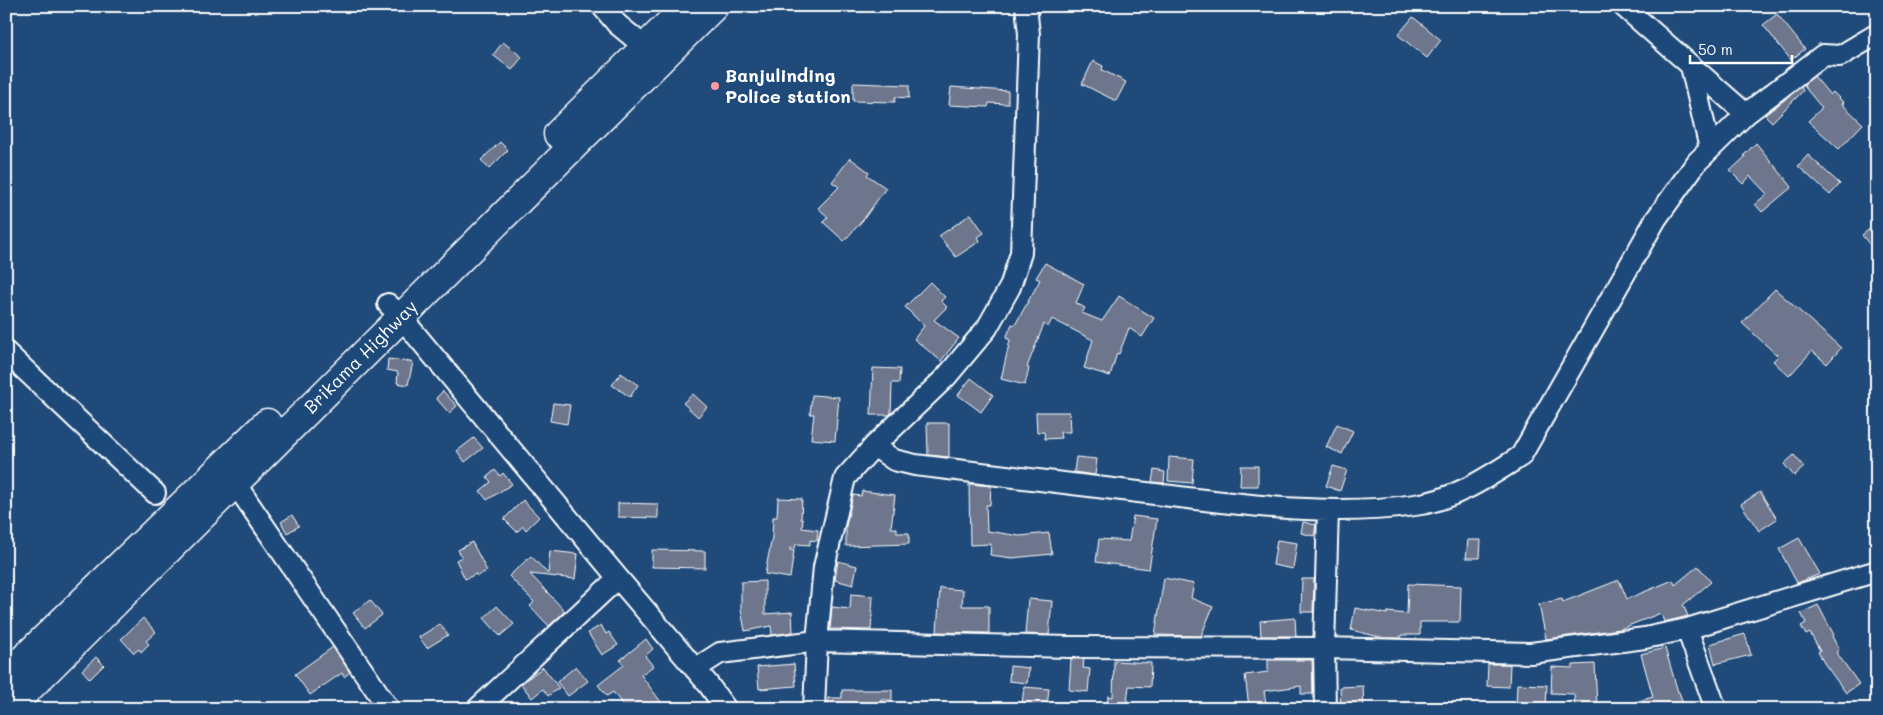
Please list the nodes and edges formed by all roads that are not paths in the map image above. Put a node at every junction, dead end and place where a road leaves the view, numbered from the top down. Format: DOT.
graph roads {
  1 [pos="602,6"];
  2 [pos="687,6"];
  3 [pos="714,6"];
  4 [pos="1026,6"];
  5 [pos="1623,6"];
  6 [pos="1877,34"];
  7 [pos="645,47"];
  8 [pos="1691,66"];
  9 [pos="1746,114"];
  10 [pos="581,125"];
  11 [pos="1710,149"];
  12 [pos="394,310"];
  13 [pos="6,352"];
  14 [pos="874,446"];
  15 [pos="230,475"];
  16 [pos="155,493"];
  17 [pos="1328,510"];
  18 [pos="1877,571"];
  19 [pos="618,578"];
  20 [pos="1687,629"];
  21 [pos="817,641"];
  22 [pos="1324,648"];
  23 [pos="695,670"];
  24 [pos="6,676"];
  25 [pos="8,709"];
  26 [pos="389,709"];
  27 [pos="477,709"];
  28 [pos="726,709"];
  29 [pos="814,709"];
  30 [pos="1324,709"];
  31 [pos="1716,709"];
  1 -- 7 [label="street"];
  2 -- 7 [label="highway, Brikama Highway"];
  3 -- 10 [label="highway, Brikama Highway"];
  4 -- 14 [label="street"];
  5 -- 8 [label="street"];
  6 -- 9 [label="street"];
  7 -- 10 [label="highway, Brikama Highway"];
  8 -- 9 [label="street"];
  8 -- 11 [label="street"];
  9 -- 11 [label="street"];
  10 -- 12 [label="highway, Brikama Highway"];
  11 -- 17 [label="street"];
  12 -- 15 [label="highway, Brikama Highway"];
  12 -- 19 [label="street"];
  13 -- 16 [label="street"];
  14 -- 17 [label="street"];
  14 -- 21 [label="street"];
  15 -- 24 [label="highway, Brikama Highway"];
  15 -- 25 [label="highway, Brikama Highway"];
  15 -- 26 [label="street"];
  17 -- 22 [label="street"];
  18 -- 20 [label="street"];
  19 -- 23 [label="street"];
  19 -- 27 [label="street"];
  20 -- 22 [label="street"];
  20 -- 31 [label="street"];
  21 -- 22 [label="street"];
  21 -- 23 [label="street"];
  21 -- 29 [label="street"];
  22 -- 30 [label="street"];
  23 -- 28 [label="street"];
}
